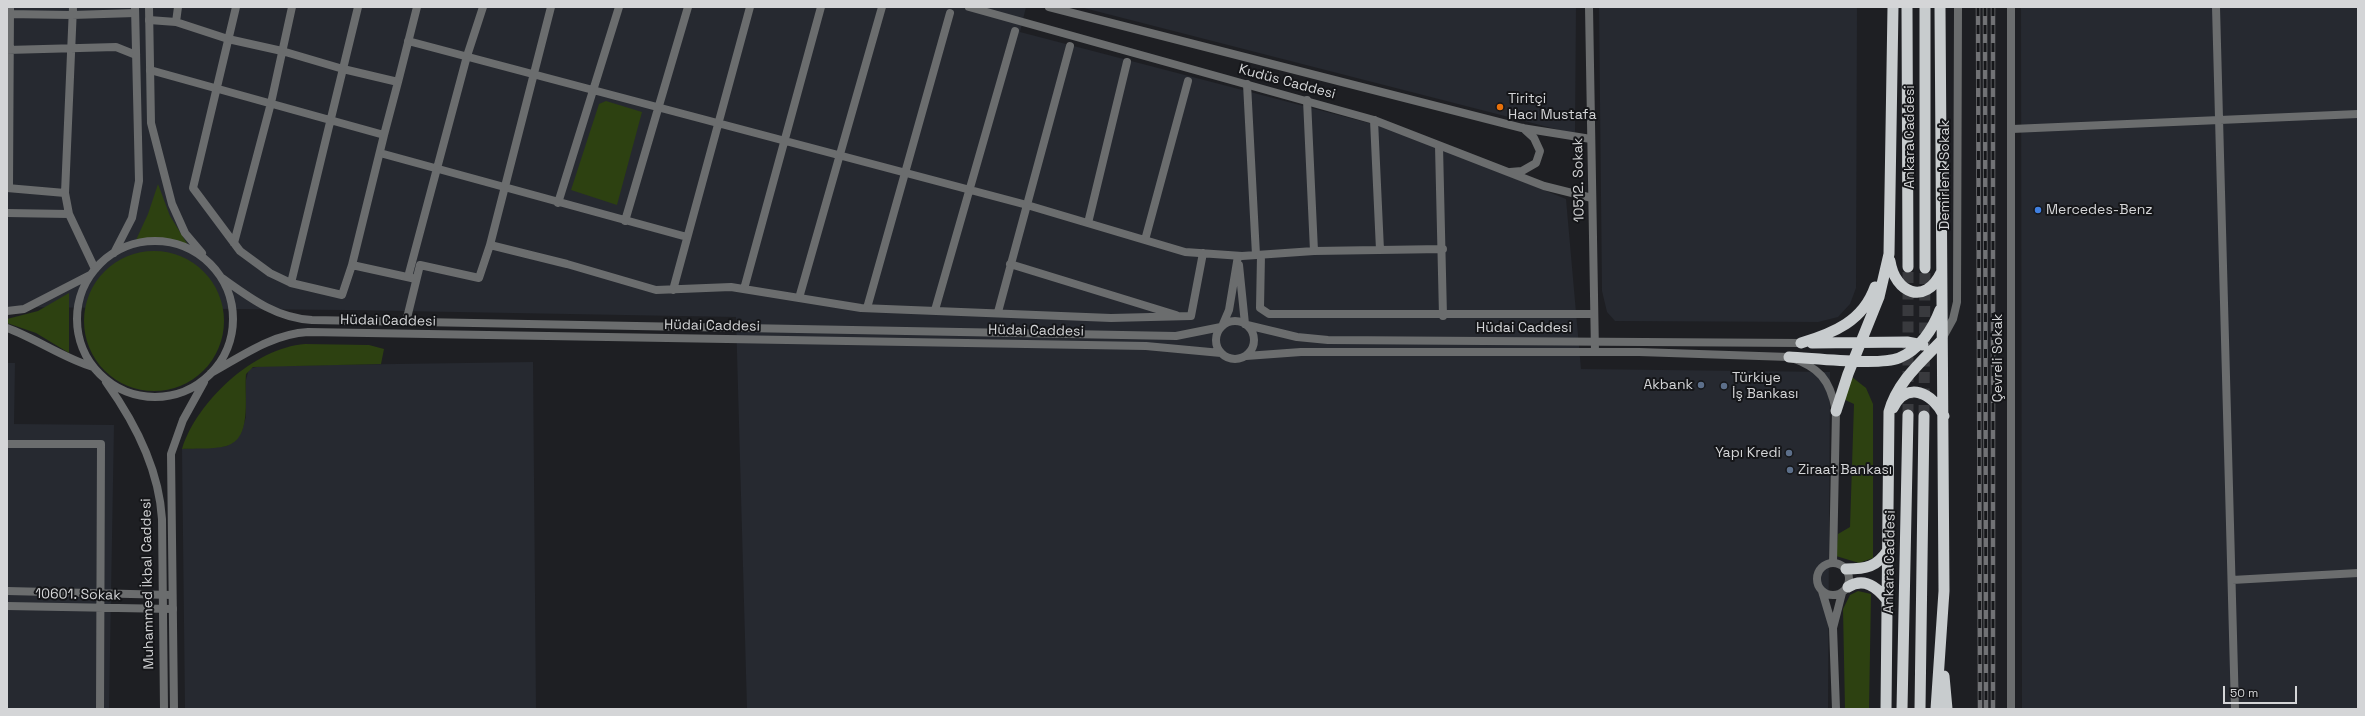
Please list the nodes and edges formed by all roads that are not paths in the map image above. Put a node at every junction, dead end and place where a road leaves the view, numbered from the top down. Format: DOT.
graph roads {
  1 [pos="149,7"];
  2 [pos="178,7"];
  3 [pos="236,7"];
  4 [pos="292,7"];
  5 [pos="358,7"];
  6 [pos="417,7"];
  7 [pos="483,7"];
  8 [pos="551,7"];
  9 [pos="619,7"];
  10 [pos="688,7"];
  11 [pos="750,7"];
  12 [pos="821,7"];
  13 [pos="882,7"];
  14 [pos="969,7"];
  15 [pos="1053,7"];
  16 [pos="1589,7"];
  17 [pos="1893,7"];
  18 [pos="1907,7"];
  19 [pos="1925,7"];
  20 [pos="1940,7"];
  21 [pos="1958,7"];
  22 [pos="2011,7"];
  23 [pos="2216,7"];
  24 [pos="135,10"];
  25 [pos="72,11"];
  26 [pos="9,12"];
  27 [pos="950,13"];
  28 [pos="150,20"];
  29 [pos="176,22"];
  30 [pos="1015,31"];
  31 [pos="228,39"];
  32 [pos="408,41"];
  33 [pos="1070,46"];
  34 [pos="72,48"];
  35 [pos="9,50"];
  36 [pos="282,51"];
  37 [pos="136,55"];
  38 [pos="467,56"];
  39 [pos="1128,62"];
  40 [pos="343,69"];
  41 [pos="150,70"];
  42 [pos="535,75"];
  43 [pos="398,82"];
  44 [pos="1188,82"];
  45 [pos="1247,84"];
  46 [pos="216,88"];
  47 [pos="594,90"];
  48 [pos="1308,100"];
  49 [pos="271,103"];
  50 [pos="659,108"];
  51 [pos="2358,114"];
  52 [pos="331,120"];
  53 [pos="1374,120"];
  54 [pos="2220,120"];
  55 [pos="718,123"];
  56 [pos="1522,128"];
  57 [pos="2012,129"];
  58 [pos="384,135"];
  59 [pos="1592,139"];
  60 [pos="784,141"];
  61 [pos="1439,146"];
  62 [pos="380,153"];
  63 [pos="840,156"];
  64 [pos="437,169"];
  65 [pos="1507,172"];
  66 [pos="905,173"];
  67 [pos="8,188"];
  68 [pos="505,189"];
  69 [pos="969,190"];
  70 [pos="66,193"];
  71 [pos="1592,198"];
  72 [pos="558,203"];
  73 [pos="1027,206"];
  74 [pos="7,213"];
  75 [pos="69,214"];
  76 [pos="1890,217"];
  77 [pos="625,221"];
  78 [pos="1088,223"];
  79 [pos="687,238"];
  80 [pos="1146,240"];
  81 [pos="234,243"];
  82 [pos="490,245"];
  83 [pos="1442,249"];
  84 [pos="1380,250"];
  85 [pos="1314,251"];
  86 [pos="114,253"];
  87 [pos="1203,253"];
  88 [pos="1889,254"];
  89 [pos="1258,255"];
  90 [pos="1238,256"];
  91 [pos="1010,264"];
  92 [pos="212,265"];
  93 [pos="352,265"];
  94 [pos="1908,267"];
  95 [pos="1925,268"];
  96 [pos="93,272"];
  97 [pos="1941,273"];
  98 [pos="222,278"];
  99 [pos="412,278"];
  100 [pos="291,283"];
  101 [pos="744,289"];
  102 [pos="673,290"];
  103 [pos="799,298"];
  104 [pos="1941,306"];
  105 [pos="867,308"];
  106 [pos="935,310"];
  107 [pos="7,311"];
  108 [pos="998,312"];
  109 [pos="1594,314"];
  110 [pos="1443,316"];
  111 [pos="1184,318"];
  112 [pos="406,322"];
  113 [pos="1246,324"];
  114 [pos="1222,325"];
  115 [pos="7,328"];
  116 [pos="1942,340"];
  117 [pos="1594,341"];
  118 [pos="1802,343"];
  119 [pos="1860,343"];
  120 [pos="1919,343"];
  121 [pos="1932,351"];
  122 [pos="1594,352"];
  123 [pos="1221,353"];
  124 [pos="1246,356"];
  125 [pos="1789,357"];
  126 [pos="1854,360"];
  127 [pos="93,367"];
  128 [pos="1944,371"];
  129 [pos="102,376"];
  130 [pos="209,376"];
  131 [pos="1836,411"];
  132 [pos="1908,415"];
  133 [pos="1924,416"];
  134 [pos="1944,416"];
  135 [pos="1889,421"];
  136 [pos="7,444"];
  137 [pos="1888,550"];
  138 [pos="1833,563"];
  139 [pos="1846,569"];
  140 [pos="2358,573"];
  141 [pos="2232,580"];
  142 [pos="1845,590"];
  143 [pos="1822,591"];
  144 [pos="7,592"];
  145 [pos="100,594"];
  146 [pos="162,595"];
  147 [pos="172,595"];
  148 [pos="1887,600"];
  149 [pos="7,606"];
  150 [pos="100,608"];
  151 [pos="162,609"];
  152 [pos="173,609"];
  153 [pos="1833,628"];
  154 [pos="1941,641"];
  155 [pos="100,709"];
  156 [pos="164,709"];
  157 [pos="174,709"];
  158 [pos="1836,709"];
  159 [pos="1886,709"];
  160 [pos="1902,709"];
  161 [pos="1920,709"];
  162 [pos="1936,709"];
  163 [pos="1947,709"];
  164 [pos="2012,709"];
  165 [pos="2235,709"];
  1 -- 28 [label="street"];
  2 -- 29 [label="street"];
  3 -- 31 [label="street"];
  4 -- 36 [label="street"];
  5 -- 40 [label="street"];
  6 -- 32 [label="street"];
  7 -- 38 [label="street"];
  8 -- 42 [label="street"];
  9 -- 47 [label="street"];
  10 -- 50 [label="street"];
  11 -- 55 [label="street"];
  12 -- 60 [label="street"];
  13 -- 63 [label="street"];
  14 -- 45 [label="street, Kudüs Caddesi"];
  15 -- 56 [label="street, Kudüs Caddesi"];
  16 -- 59 [label="street, 10512. Sokak"];
  17 -- 76 [label="highway"];
  18 -- 94 [label="highway, Ankara Caddesi"];
  19 -- 95 [label="highway, Ankara Caddesi"];
  20 -- 97 [label="highway"];
  21 -- 116 [label="street, Demirlenk Sokak"];
  22 -- 57 [label="street, Çevreli Sokak"];
  23 -- 54 [label="street"];
  24 -- 25 [label="street"];
  24 -- 37 [label="street"];
  25 -- 26 [label="street"];
  25 -- 34 [label="street"];
  26 -- 35 [label="street"];
  27 -- 66 [label="street"];
  28 -- 29 [label="street"];
  28 -- 41 [label="street"];
  29 -- 31 [label="street"];
  30 -- 69 [label="street"];
  31 -- 36 [label="street"];
  31 -- 46 [label="street"];
  32 -- 38 [label="street"];
  32 -- 43 [label="street"];
  33 -- 73 [label="street"];
  34 -- 35 [label="street"];
  34 -- 37 [label="street"];
  34 -- 70 [label="street"];
  35 -- 67 [label="street"];
  36 -- 40 [label="street"];
  36 -- 49 [label="street"];
  37 -- 86 [label="street"];
  38 -- 42 [label="street"];
  38 -- 64 [label="street"];
  39 -- 78 [label="street"];
  40 -- 43 [label="street"];
  40 -- 52 [label="street"];
  41 -- 46 [label="street"];
  41 -- 92 [label="street"];
  42 -- 47 [label="street"];
  42 -- 68 [label="street"];
  43 -- 58 [label="street"];
  44 -- 80 [label="street"];
  45 -- 48 [label="street, Kudüs Caddesi"];
  45 -- 89 [label="street"];
  46 -- 49 [label="street"];
  46 -- 81 [label="street"];
  47 -- 50 [label="street"];
  47 -- 72 [label="street"];
  48 -- 53 [label="street, Kudüs Caddesi"];
  48 -- 85 [label="street"];
  49 -- 52 [label="street"];
  49 -- 81 [label="street"];
  50 -- 55 [label="street"];
  50 -- 77 [label="street"];
  51 -- 54 [label="street"];
  52 -- 58 [label="street"];
  52 -- 100 [label="street"];
  53 -- 61 [label="street, Kudüs Caddesi"];
  53 -- 84 [label="street"];
  54 -- 57 [label="street"];
  54 -- 141 [label="street"];
  55 -- 60 [label="street"];
  55 -- 79 [label="street"];
  56 -- 59 [label="street, Kudüs Caddesi"];
  56 -- 65 [label="street"];
  57 -- 164 [label="street, Çevreli Sokak"];
  58 -- 62 [label="street"];
  59 -- 71 [label="street, 10512. Sokak"];
  60 -- 63 [label="street"];
  60 -- 101 [label="street"];
  61 -- 65 [label="street, Kudüs Caddesi"];
  61 -- 83 [label="street"];
  62 -- 64 [label="street"];
  62 -- 93 [label="street"];
  63 -- 66 [label="street"];
  63 -- 103 [label="street"];
  64 -- 68 [label="street"];
  64 -- 99 [label="street"];
  65 -- 71 [label="street, Kudüs Caddesi"];
  66 -- 69 [label="street"];
  66 -- 105 [label="street"];
  67 -- 70 [label="street"];
  68 -- 72 [label="street"];
  68 -- 82 [label="street"];
  69 -- 73 [label="street"];
  69 -- 106 [label="street"];
  70 -- 75 [label="street"];
  71 -- 109 [label="street, 10512. Sokak"];
  72 -- 77 [label="street"];
  73 -- 78 [label="street"];
  73 -- 91 [label="street"];
  74 -- 75 [label="street"];
  75 -- 96 [label="street"];
  76 -- 88 [label="highway"];
  76 -- 118 [label="highway"];
  77 -- 79 [label="street"];
  78 -- 80 [label="street"];
  79 -- 102 [label="street"];
  80 -- 87 [label="street"];
  81 -- 100 [label="street"];
  82 -- 99 [label="street"];
  82 -- 102 [label="street"];
  83 -- 84 [label="street"];
  83 -- 110 [label="street"];
  84 -- 85 [label="street"];
  85 -- 89 [label="street"];
  86 -- 92 [label="street"];
  86 -- 96 [label="street"];
  87 -- 90 [label="street"];
  87 -- 111 [label="street"];
  88 -- 97 [label="highway"];
  88 -- 119 [label="highway"];
  89 -- 90 [label="street"];
  89 -- 110 [label="street"];
  90 -- 113 [label="street"];
  90 -- 114 [label="street"];
  91 -- 108 [label="street"];
  91 -- 111 [label="street"];
  92 -- 98 [label="street"];
  93 -- 99 [label="street"];
  93 -- 100 [label="street"];
  96 -- 107 [label="street"];
  96 -- 127 [label="street"];
  97 -- 104 [label="highway"];
  98 -- 112 [label="street, Hüdai Caddesi"];
  98 -- 130 [label="street, Muhammed İkbal Caddesi"];
  99 -- 112 [label="street"];
  101 -- 102 [label="street"];
  101 -- 103 [label="street"];
  103 -- 105 [label="street"];
  104 -- 116 [label="highway"];
  104 -- 120 [label="highway"];
  105 -- 106 [label="street"];
  106 -- 108 [label="street"];
  108 -- 111 [label="street"];
  109 -- 110 [label="street"];
  109 -- 117 [label="street, 10512. Sokak"];
  112 -- 114 [label="street, Hüdai Caddesi"];
  113 -- 114 [label="street"];
  113 -- 117 [label="street, Hüdai Caddesi"];
  113 -- 124 [label="street"];
  114 -- 123 [label="street"];
  115 -- 127 [label="street"];
  116 -- 121 [label="highway"];
  116 -- 128 [label="highway"];
  117 -- 118 [label="street, Hüdai Caddesi"];
  117 -- 122 [label="street, 10512. Sokak"];
  118 -- 119 [label="highway"];
  119 -- 120 [label="highway"];
  119 -- 126 [label="highway"];
  120 -- 121 [label="highway"];
  120 -- 126 [label="highway"];
  121 -- 128 [label="highway"];
  121 -- 135 [label="highway"];
  122 -- 124 [label="street, Hüdai Caddesi"];
  122 -- 125 [label="street, Hüdai Caddesi"];
  123 -- 124 [label="street"];
  123 -- 130 [label="street, Hüdai Caddesi"];
  125 -- 126 [label="highway"];
  125 -- 131 [label="street"];
  126 -- 131 [label="highway"];
  127 -- 129 [label="street"];
  128 -- 134 [label="highway"];
  129 -- 130 [label="street, Hüdai Caddesi"];
  129 -- 146 [label="street, Muhammed İkbal Caddesi"];
  130 -- 147 [label="street, Muhammed İkbal Caddesi"];
  131 -- 138 [label="street"];
  132 -- 160 [label="highway, Ankara Caddesi"];
  133 -- 161 [label="highway"];
  134 -- 135 [label="highway"];
  134 -- 154 [label="highway"];
  135 -- 137 [label="highway"];
  136 -- 145 [label="street"];
  137 -- 139 [label="highway"];
  137 -- 148 [label="highway"];
  138 -- 139 [label="street"];
  138 -- 143 [label="street"];
  139 -- 142 [label="street"];
  140 -- 141 [label="street"];
  141 -- 165 [label="street"];
  142 -- 143 [label="street"];
  142 -- 148 [label="highway"];
  142 -- 153 [label="street"];
  143 -- 153 [label="street"];
  144 -- 145 [label="street, 10601. Sokak"];
  145 -- 146 [label="street, 10601. Sokak"];
  145 -- 150 [label="street"];
  146 -- 147 [label="street, 10601. Sokak"];
  146 -- 151 [label="street, Muhammed İkbal Caddesi"];
  147 -- 152 [label="street, Muhammed İkbal Caddesi"];
  148 -- 159 [label="highway"];
  149 -- 150 [label="street, 10601. Sokak"];
  150 -- 151 [label="street, 10601. Sokak"];
  150 -- 155 [label="street"];
  151 -- 152 [label="street, 10601. Sokak"];
  151 -- 156 [label="street, Muhammed İkbal Caddesi"];
  152 -- 157 [label="street, Muhammed İkbal Caddesi"];
  153 -- 158 [label="street"];
  154 -- 162 [label="highway"];
  154 -- 163 [label="highway"];
}
